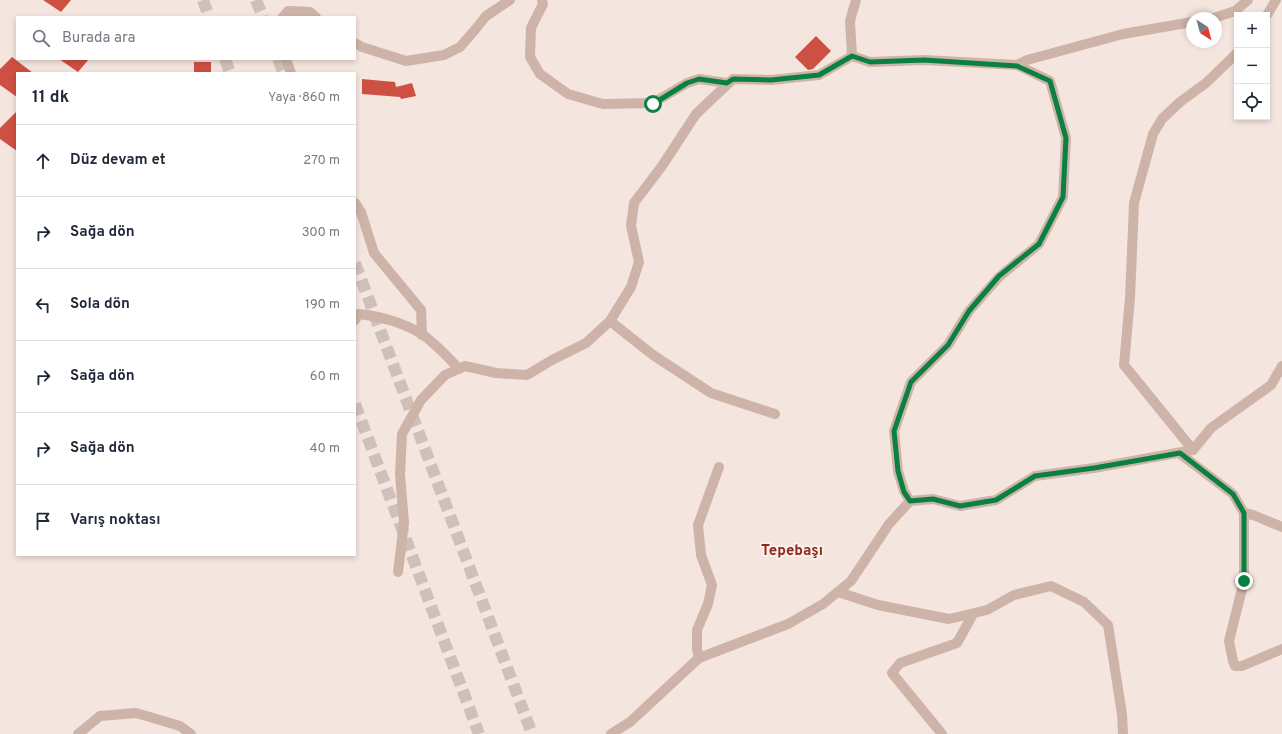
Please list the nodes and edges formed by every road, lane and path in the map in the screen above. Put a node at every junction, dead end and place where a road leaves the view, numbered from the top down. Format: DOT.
graph roads {
  1 [pos="510,0"];
  2 [pos="542,0"];
  3 [pos="856,0"];
  4 [pos="1248,0"];
  5 [pos="1276,0"];
  6 [pos="1269,12"];
  7 [pos="284,16"];
  8 [pos="315,16"];
  9 [pos="1222,16"];
  10 [pos="1186,23"];
  11 [pos="356,44"];
  12 [pos="852,56"];
  13 [pos="1234,56"];
  14 [pos="286,60"];
  15 [pos="1017,66"];
  16 [pos="291,72"];
  17 [pos="727,83"];
  18 [pos="356,204"];
  19 [pos="356,318"];
  20 [pos="610,321"];
  21 [pos="422,335"];
  22 [pos="1282,366"];
  23 [pos="459,369"];
  24 [pos="1279,377"];
  25 [pos="775,414"];
  26 [pos="1193,450"];
  27 [pos="1180,453"];
  28 [pos="719,467"];
  29 [pos="910,501"];
  30 [pos="1244,513"];
  31 [pos="1282,527"];
  32 [pos="398,572"];
  33 [pos="838,592"];
  34 [pos="973,614"];
  35 [pos="1282,649"];
  36 [pos="699,658"];
  37 [pos="78,734"];
  38 [pos="191,734"];
  39 [pos="611,734"];
  40 [pos="942,734"];
  41 [pos="1123,734"];
  1 -- 11 [label="street"];
  2 -- 17 [label="street"];
  3 -- 12 [label="street"];
  4 -- 9 [label="street"];
  5 -- 6 [label="street"];
  7 -- 8 [label="street"];
  10 -- 15 [label="street"];
  12 -- 15 [label="street"];
  12 -- 17 [label="street"];
  13 -- 26 [label="street"];
  14 -- 16 [label="street"];
  15 -- 29 [label="street"];
  17 -- 20 [label="street"];
  18 -- 21 [label="street"];
  19 -- 21 [label="street"];
  20 -- 23 [label="street"];
  20 -- 25 [label="street"];
  21 -- 23 [label="street"];
  22 -- 24 [label="street"];
  23 -- 32 [label="street"];
  24 -- 26 [label="street"];
  26 -- 27 [label="street"];
  27 -- 29 [label="street"];
  27 -- 30 [label="street"];
  28 -- 36 [label="street"];
  29 -- 33 [label="street"];
  30 -- 31 [label="street"];
  30 -- 35 [label="street"];
  33 -- 34 [label="street"];
  33 -- 36 [label="street"];
  34 -- 40 [label="street"];
  34 -- 41 [label="street"];
  36 -- 39 [label="street"];
  37 -- 38 [label="street"];
}
